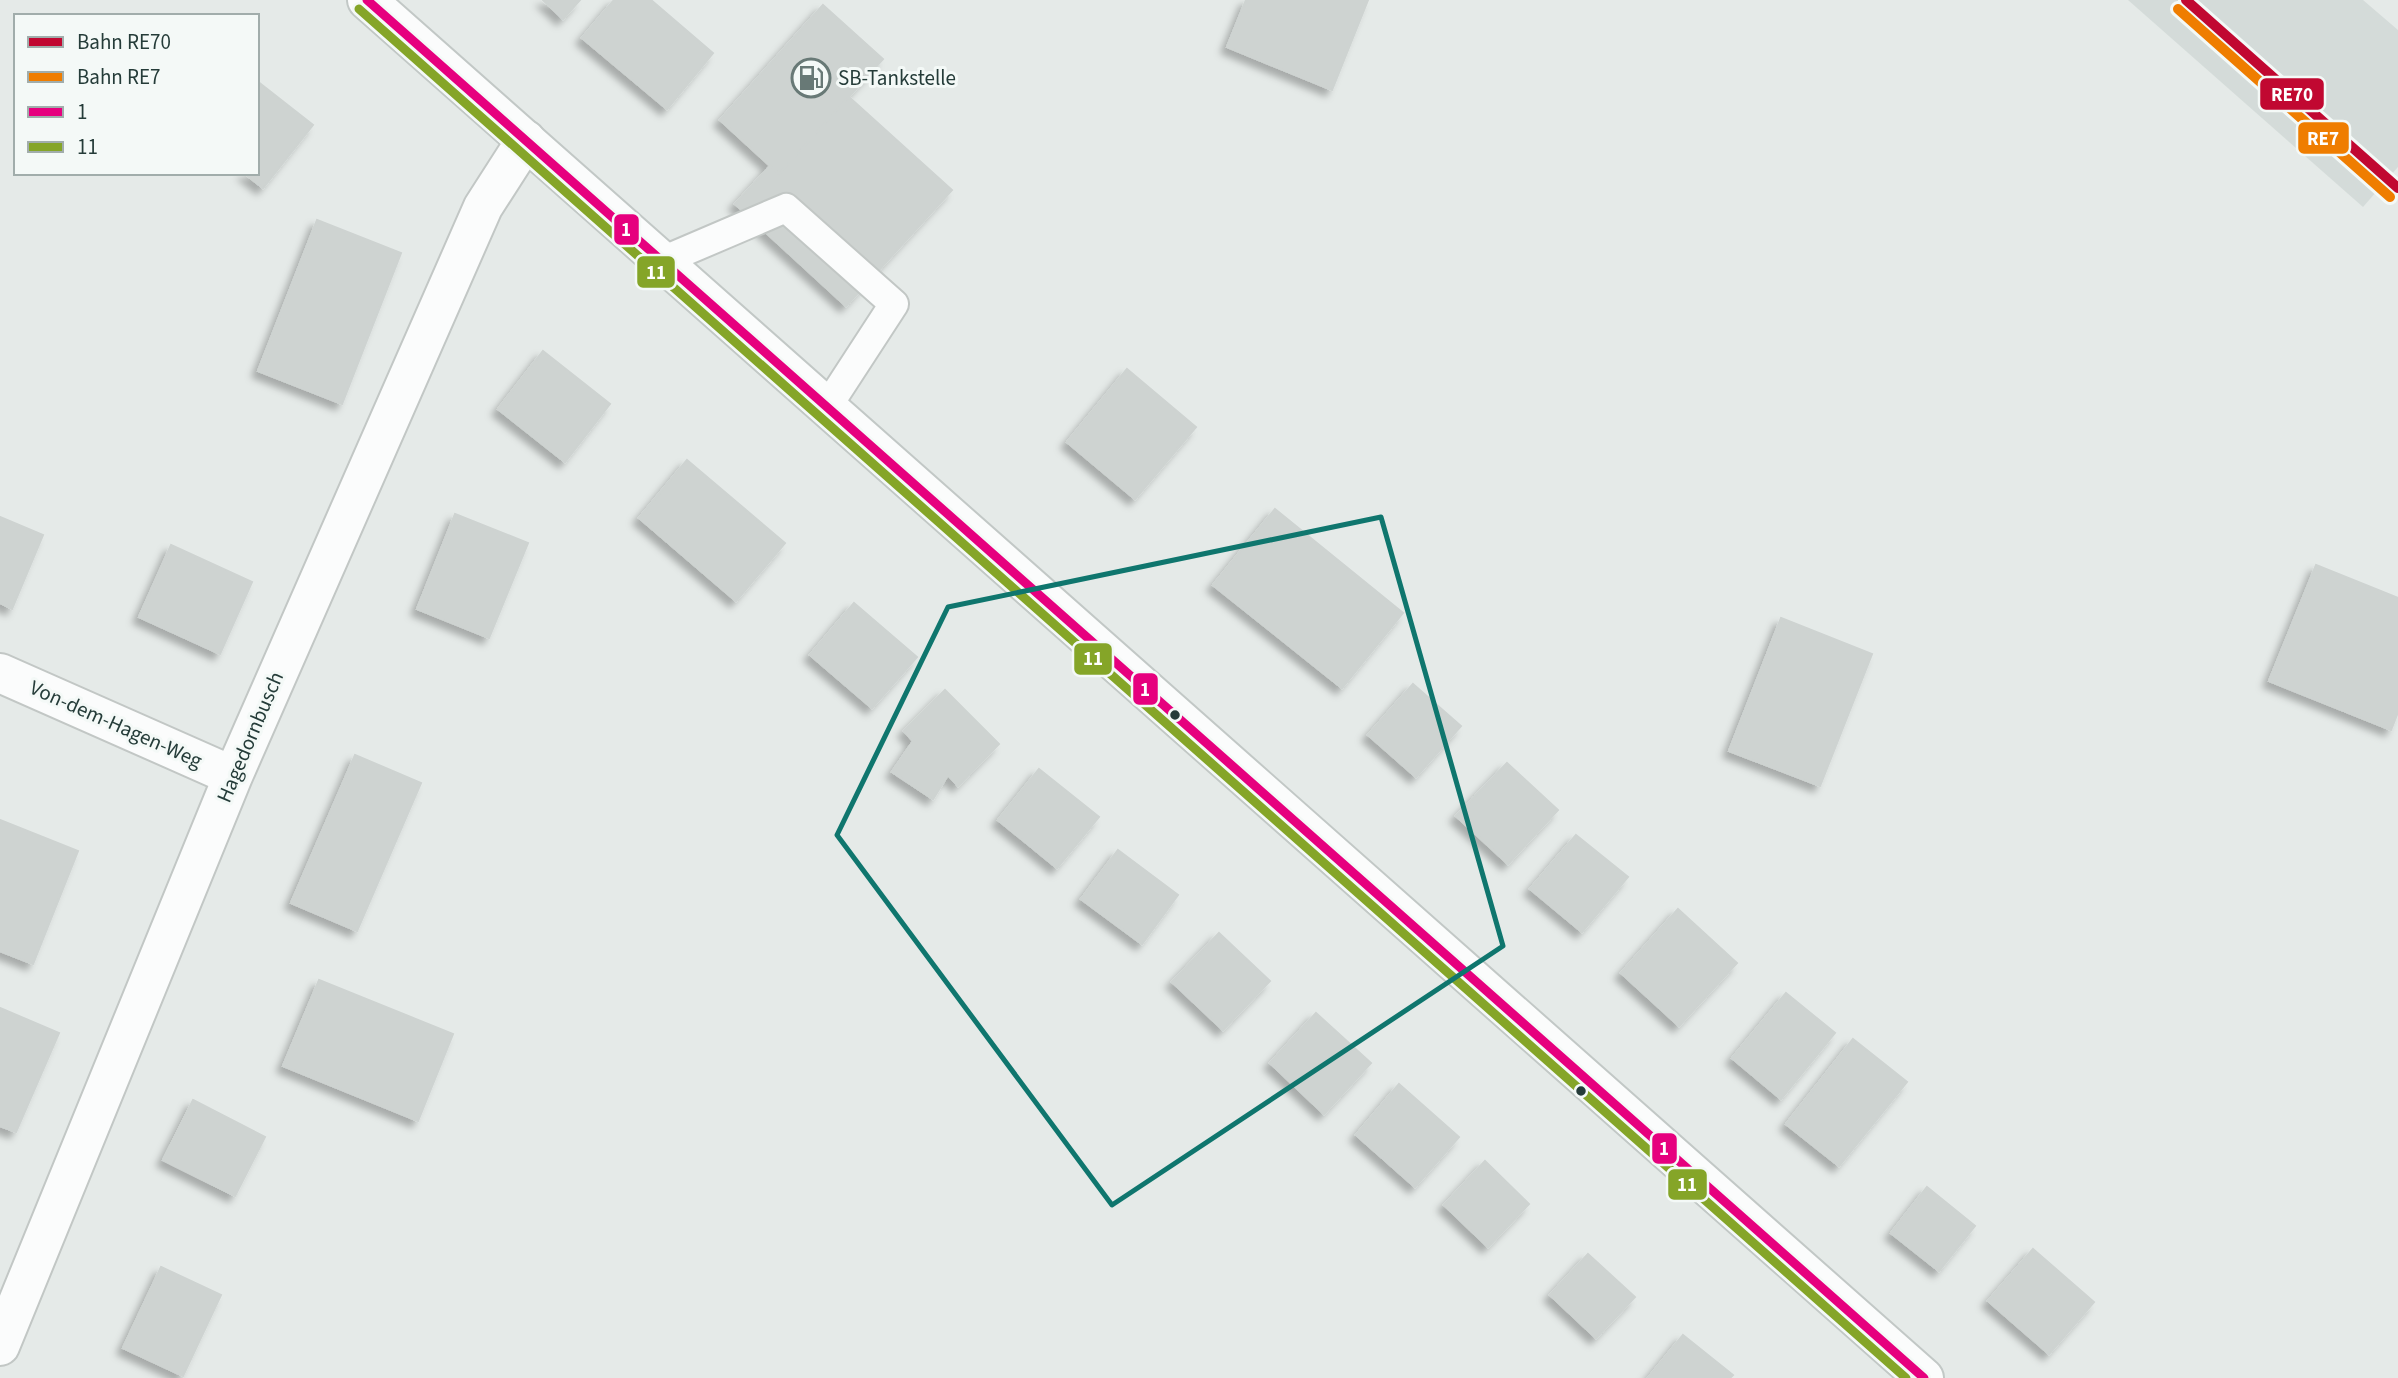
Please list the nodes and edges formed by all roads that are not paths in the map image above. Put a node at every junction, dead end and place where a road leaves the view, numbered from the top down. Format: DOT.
graph roads {
  1 [pos="367,0"];
  2 [pos="526,140"];
  3 [pos="662,261"];
  4 [pos="827,407"];
  5 [pos="0,673"];
  6 [pos="233,776"];
  7 [pos="0,1346"];
  8 [pos="1924,1378"];
  1 -- 2 [label="main road"];
  2 -- 3 [label="main road"];
  2 -- 6 [label="main road, Hagedornbusch"];
  3 -- 4 [label="main road"];
  3 -- 4 [label="lane"];
  4 -- 8 [label="main road"];
  5 -- 6 [label="main road, Von-dem-Hagen-Weg"];
  6 -- 7 [label="main road, Hagedornbusch"];
}
